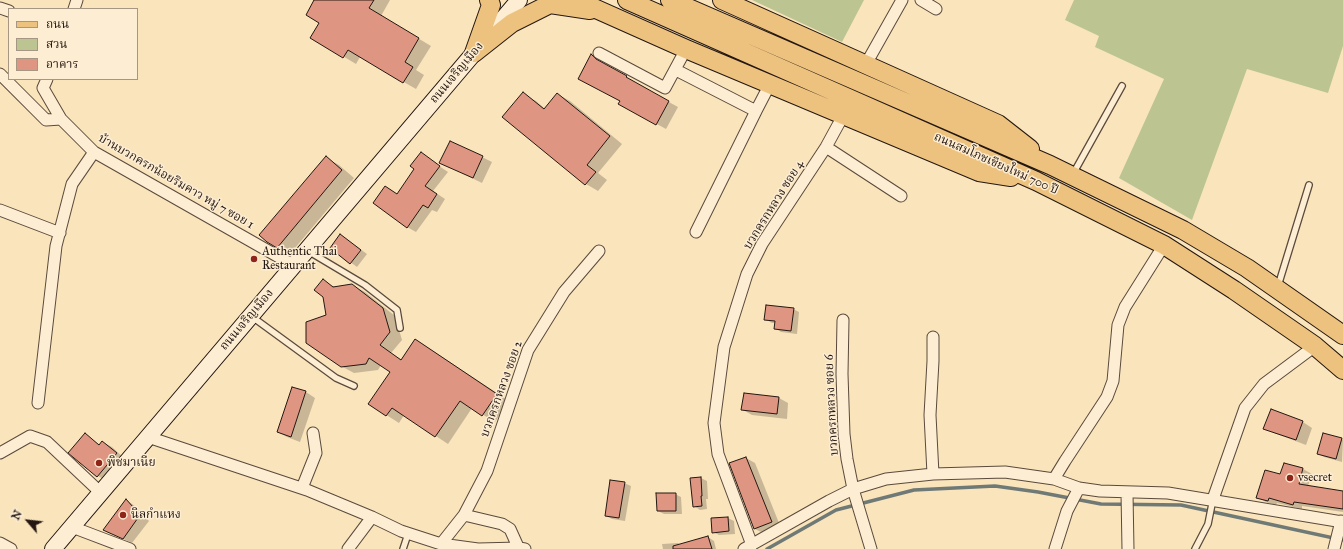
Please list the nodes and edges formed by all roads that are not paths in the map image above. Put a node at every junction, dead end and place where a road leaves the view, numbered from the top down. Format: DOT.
graph roads {
  1 [pos="490,0"];
  2 [pos="519,0"];
  3 [pos="578,0"];
  4 [pos="626,0"];
  5 [pos="670,0"];
  6 [pos="722,0"];
  7 [pos="902,0"];
  8 [pos="921,0"];
  9 [pos="936,9"];
  10 [pos="602,11"];
  11 [pos="686,49"];
  12 [pos="474,52"];
  13 [pos="599,53"];
  14 [pos="866,64"];
  15 [pos="676,70"];
  16 [pos="0,74"];
  17 [pos="45,84"];
  18 [pos="770,84"];
  19 [pos="1122,86"];
  20 [pos="756,111"];
  21 [pos="844,114"];
  22 [pos="61,119"];
  23 [pos="826,147"];
  24 [pos="94,152"];
  25 [pos="1050,165"];
  26 [pos="1072,176"];
  27 [pos="1036,181"];
  28 [pos="1309,185"];
  29 [pos="901,196"];
  30 [pos="0,210"];
  31 [pos="696,232"];
  32 [pos="60,233"];
  33 [pos="1164,245"];
  34 [pos="306,250"];
  35 [pos="599,251"];
  36 [pos="293,265"];
  37 [pos="1278,288"];
  38 [pos="251,316"];
  39 [pos="843,320"];
  40 [pos="400,328"];
  41 [pos="1343,335"];
  42 [pos="933,337"];
  43 [pos="1314,346"];
  44 [pos="1343,370"];
  45 [pos="354,386"];
  46 [pos="38,403"];
  47 [pos="313,433"];
  48 [pos="148,437"];
  49 [pos="0,453"];
  50 [pos="933,474"];
  51 [pos="1054,479"];
  52 [pos="302,488"];
  53 [pos="1078,488"];
  54 [pos="853,489"];
  55 [pos="101,493"];
  56 [pos="1126,493"];
  57 [pos="1213,500"];
  58 [pos="464,515"];
  59 [pos="372,517"];
  60 [pos="1342,522"];
  61 [pos="72,527"];
  62 [pos="408,534"];
  63 [pos="0,543"];
  64 [pos="441,544"];
  65 [pos="748,547"];
  66 [pos="11,549"];
  67 [pos="53,549"];
  68 [pos="130,549"];
  69 [pos="348,549"];
  70 [pos="403,549"];
  71 [pos="521,549"];
  72 [pos="871,549"];
  73 [pos="1055,549"];
  74 [pos="1128,549"];
  75 [pos="1195,549"];
  76 [pos="1334,549"];
  1 -- 12 [label="main road"];
  2 -- 12 [label="main road, ถนนเจริญเมือง"];
  3 -- 10 [label="main road"];
  4 -- 27 [label="main road, ถนนสมโภชเชียงใหม่ 700 ปี"];
  5 -- 25 [label="main road, ถนนสมโภชเชียงใหม่ 700 ปี"];
  6 -- 14 [label="main road"];
  7 -- 14 [label="street"];
  8 -- 9 [label="street"];
  10 -- 11 [label="main road"];
  10 -- 12 [label="main road"];
  11 -- 15 [label="street"];
  11 -- 18 [label="main road"];
  12 -- 34 [label="main road, ถนนเจริญเมือง"];
  13 -- 15 [label="street"];
  14 -- 25 [label="main road"];
  15 -- 20 [label="street"];
  16 -- 22 [label="street"];
  17 -- 22 [label="street, บ้านบวกครกน้อยริมคาว หมู่ 7 ซอย 1"];
  18 -- 20 [label="street"];
  18 -- 21 [label="main road"];
  19 -- 26 [label="lane"];
  20 -- 31 [label="street"];
  21 -- 23 [label="street, บวกครกหลวง ซอย 4"];
  21 -- 27 [label="main road"];
  22 -- 24 [label="street, บ้านบวกครกน้อยริมคาว หมู่ 7 ซอย 1"];
  23 -- 29 [label="street"];
  23 -- 65 [label="street, บวกครกหลวง ซอย 4"];
  24 -- 32 [label="street"];
  24 -- 36 [label="street, บ้านบวกครกน้อยริมคาว หมู่ 7 ซอย 1"];
  25 -- 26 [label="main road, ถนนสมโภชเชียงใหม่ 700 ปี"];
  26 -- 37 [label="main road, ถนนสมโภชเชียงใหม่ 700 ปี"];
  27 -- 33 [label="main road, ถนนสมโภชเชียงใหม่ 700 ปี"];
  28 -- 37 [label="lane"];
  30 -- 32 [label="street"];
  32 -- 46 [label="street"];
  33 -- 43 [label="main road, ถนนสมโภชเชียงใหม่ 700 ปี"];
  33 -- 51 [label="street"];
  34 -- 36 [label="main road, ถนนเจริญเมือง"];
  34 -- 40 [label="lane"];
  35 -- 58 [label="street, บวกครกหลวง ซอย 2"];
  36 -- 38 [label="main road, ถนนเจริญเมือง"];
  37 -- 41 [label="main road, ถนนสมโภชเชียงใหม่ 700 ปี"];
  38 -- 45 [label="lane"];
  38 -- 48 [label="main road, ถนนเจริญเมือง"];
  39 -- 54 [label="street, บวกครกหลวง ซอย 6"];
  42 -- 50 [label="street"];
  43 -- 44 [label="main road, ถนนสมโภชเชียงใหม่ 700 ปี"];
  43 -- 57 [label="street"];
  47 -- 52 [label="street"];
  48 -- 52 [label="street"];
  48 -- 55 [label="main road, ถนนเจริญเมือง"];
  49 -- 55 [label="street"];
  50 -- 51 [label="street"];
  50 -- 54 [label="street"];
  51 -- 53 [label="street"];
  52 -- 59 [label="street"];
  53 -- 56 [label="street"];
  53 -- 73 [label="street"];
  54 -- 65 [label="street"];
  54 -- 72 [label="street, บวกครกหลวง ซอย 6"];
  55 -- 61 [label="main road, ถนนเจริญเมือง"];
  56 -- 57 [label="street"];
  56 -- 74 [label="street"];
  57 -- 60 [label="street"];
  57 -- 75 [label="lane"];
  58 -- 64 [label="street, บวกครกหลวง ซอย 2"];
  58 -- 71 [label="street"];
  59 -- 62 [label="street"];
  59 -- 69 [label="street"];
  60 -- 76 [label="street"];
  61 -- 67 [label="main road, ถนนเจริญเมือง"];
  61 -- 68 [label="street"];
  62 -- 64 [label="street"];
  62 -- 70 [label="lane"];
  63 -- 66 [label="street"];
  64 -- 71 [label="street"];
}
